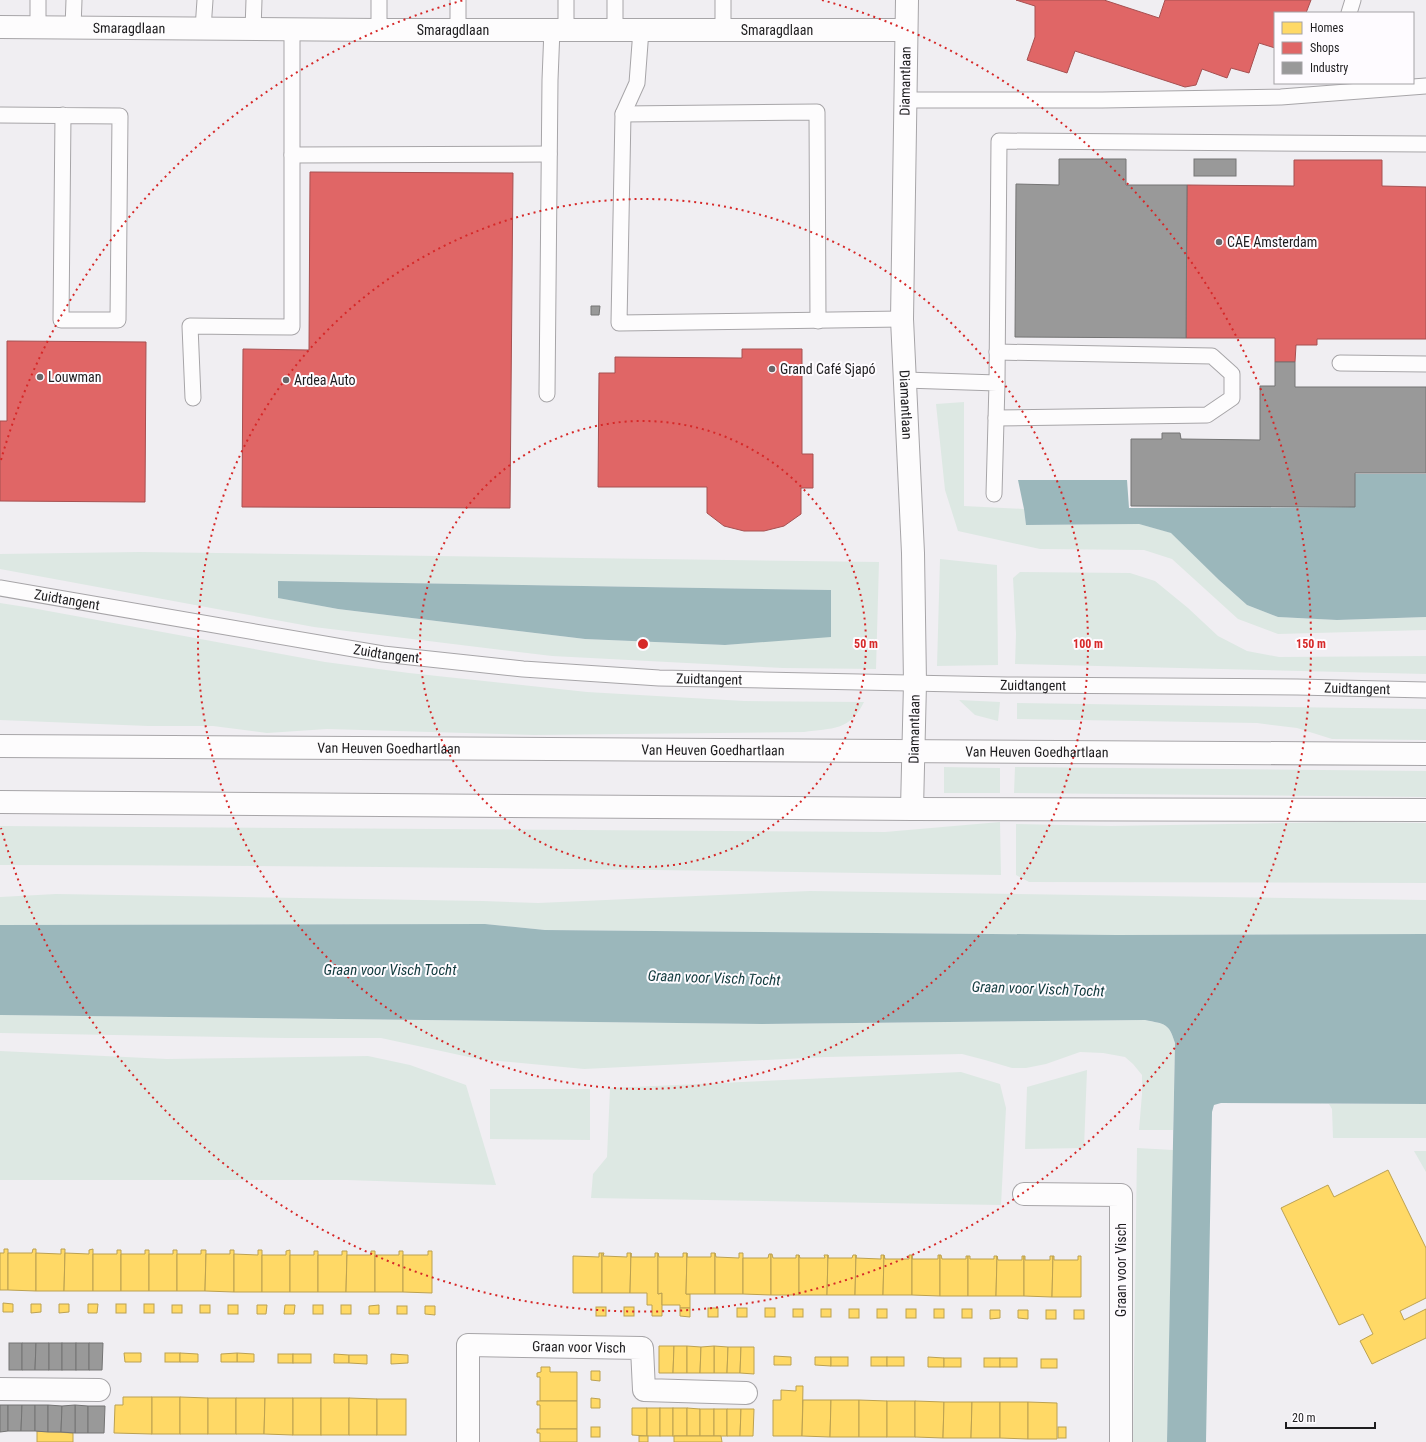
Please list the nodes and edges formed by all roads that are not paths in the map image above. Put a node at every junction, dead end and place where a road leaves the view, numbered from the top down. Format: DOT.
graph roads {
  1 [pos="38,0"];
  2 [pos="74,0"];
  3 [pos="205,0"];
  4 [pos="254,0"];
  5 [pos="379,0"];
  6 [pos="458,0"];
  7 [pos="566,0"];
  8 [pos="616,0"];
  9 [pos="723,0"];
  10 [pos="906,0"];
  11 [pos="1353,0"];
  12 [pos="1349,12"];
  13 [pos="0,27"];
  14 [pos="38,28"];
  15 [pos="73,28"];
  16 [pos="204,29"];
  17 [pos="559,29"];
  18 [pos="253,30"];
  19 [pos="292,30"];
  20 [pos="379,30"];
  21 [pos="458,30"];
  22 [pos="615,30"];
  23 [pos="641,30"];
  24 [pos="723,30"];
  25 [pos="906,30"];
  26 [pos="1426,86"];
  27 [pos="1329,88"];
  28 [pos="905,100"];
  29 [pos="623,114"];
  30 [pos="0,115"];
  31 [pos="63,115"];
  32 [pos="1426,144"];
  33 [pos="549,154"];
  34 [pos="292,155"];
  35 [pos="902,319"];
  36 [pos="818,320"];
  37 [pos="997,352"];
  38 [pos="1340,363"];
  39 [pos="1426,364"];
  40 [pos="905,380"];
  41 [pos="997,383"];
  42 [pos="547,394"];
  43 [pos="193,398"];
  44 [pos="996,418"];
  45 [pos="994,494"];
  46 [pos="0,588"];
  47 [pos="915,683"];
  48 [pos="1426,690"];
  49 [pos="0,746"];
  50 [pos="914,752"];
  51 [pos="1426,754"];
  52 [pos="0,802"];
  53 [pos="912,809"];
  54 [pos="1426,810"];
  55 [pos="1024,1194"];
  56 [pos="0,1389"];
  57 [pos="98,1390"];
  58 [pos="746,1393"];
  59 [pos="468,1442"];
  60 [pos="1120,1442"];
  1 -- 14 [label="lane"];
  2 -- 15 [label="lane"];
  3 -- 16 [label="lane"];
  4 -- 18 [label="lane"];
  5 -- 20 [label="lane"];
  6 -- 21 [label="lane"];
  7 -- 17 [label="lane"];
  8 -- 22 [label="lane"];
  9 -- 24 [label="lane"];
  10 -- 25 [label="main road, Diamantlaan"];
  11 -- 12 [label="lane"];
  13 -- 14 [label="main road, Smaragdlaan"];
  14 -- 15 [label="main road, Smaragdlaan"];
  15 -- 16 [label="main road, Smaragdlaan"];
  16 -- 18 [label="main road, Smaragdlaan"];
  17 -- 21 [label="main road, Smaragdlaan"];
  17 -- 22 [label="main road, Smaragdlaan"];
  17 -- 33 [label="lane"];
  18 -- 19 [label="main road, Smaragdlaan"];
  19 -- 20 [label="main road, Smaragdlaan"];
  19 -- 34 [label="lane"];
  20 -- 21 [label="main road, Smaragdlaan"];
  22 -- 23 [label="main road, Smaragdlaan"];
  23 -- 24 [label="main road, Smaragdlaan"];
  23 -- 29 [label="lane"];
  24 -- 25 [label="main road, Smaragdlaan"];
  25 -- 28 [label="main road, Diamantlaan"];
  26 -- 27 [label="lane"];
  27 -- 28 [label="lane"];
  28 -- 35 [label="main road, Diamantlaan"];
  29 -- 36 [label="lane"];
  29 -- 36 [label="lane"];
  30 -- 31 [label="lane"];
  31 -- 31 [label="lane"];
  32 -- 37 [label="lane"];
  33 -- 34 [label="lane"];
  33 -- 42 [label="lane"];
  34 -- 43 [label="lane"];
  35 -- 36 [label="lane"];
  35 -- 40 [label="main road, Diamantlaan"];
  37 -- 41 [label="lane"];
  37 -- 44 [label="lane"];
  38 -- 39 [label="lane"];
  40 -- 41 [label="lane"];
  40 -- 47 [label="main road, Diamantlaan"];
  41 -- 44 [label="lane"];
  44 -- 45 [label="lane"];
  46 -- 47 [label="lane, Zuidtangent"];
  47 -- 48 [label="lane, Zuidtangent"];
  47 -- 50 [label="main road, Diamantlaan"];
  49 -- 50 [label="main road, Van Heuven Goedhartlaan"];
  50 -- 51 [label="main road, Van Heuven Goedhartlaan"];
  50 -- 53 [label="main road, Diamantlaan"];
  52 -- 53 [label="main road"];
  53 -- 54 [label="main road"];
  55 -- 60 [label="main road, Graan voor Visch"];
  56 -- 57 [label="main road"];
  58 -- 59 [label="main road, Graan voor Visch"];
}
